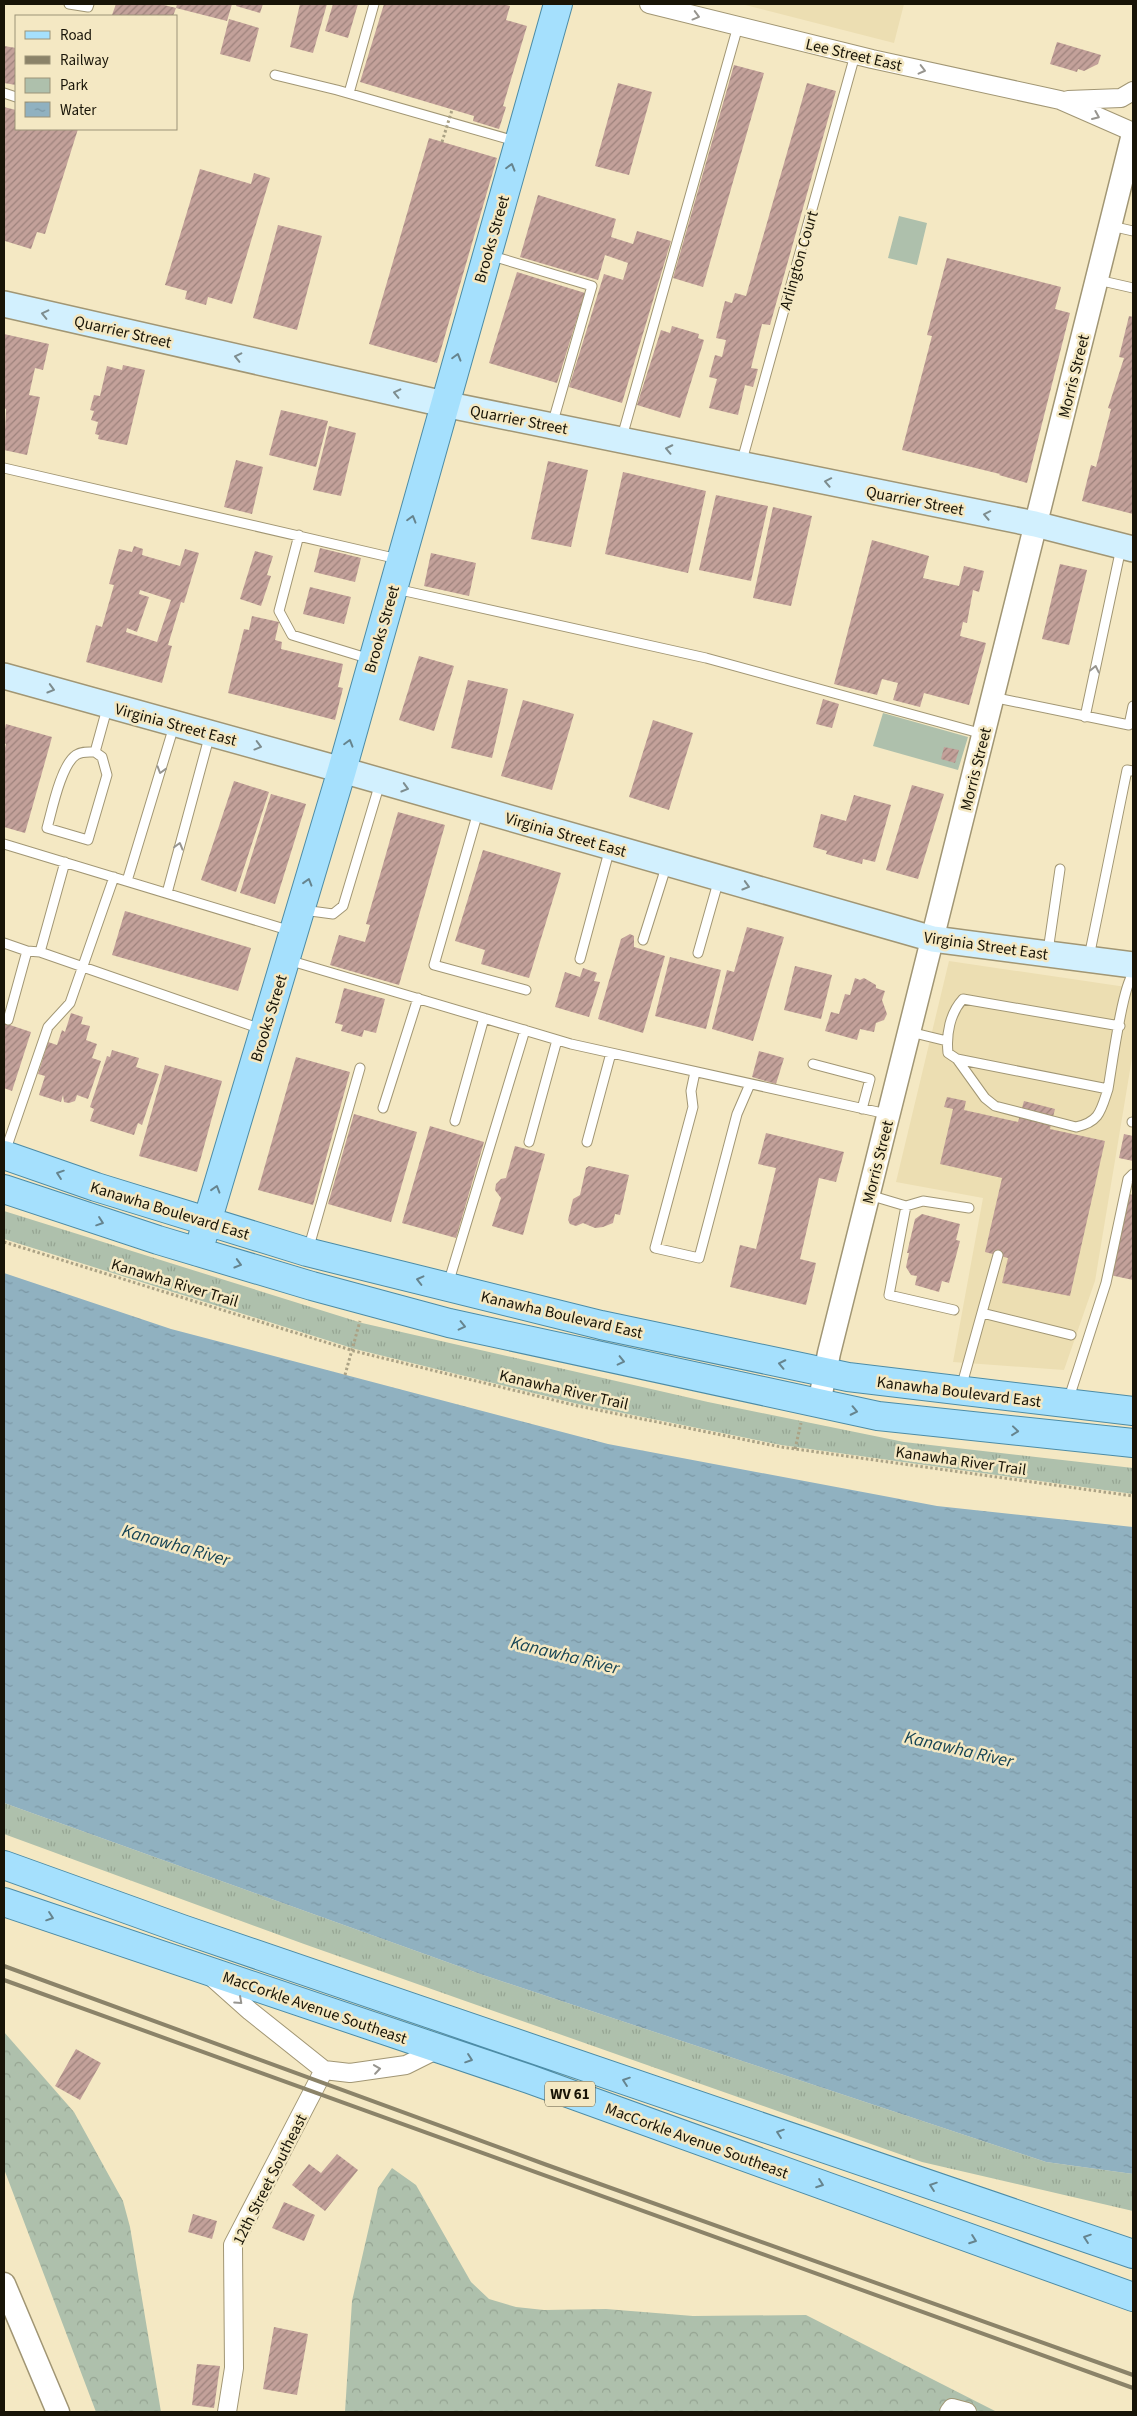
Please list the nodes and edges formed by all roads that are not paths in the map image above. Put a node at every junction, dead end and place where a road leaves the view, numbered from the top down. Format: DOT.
graph roads {
  1 [pos="69,4"];
  2 [pos="89,4"];
  3 [pos="374,4"];
  4 [pos="558,4"];
  5 [pos="649,4"];
  6 [pos="674,7"];
  7 [pos="738,26"];
  8 [pos="856,55"];
  9 [pos="275,74"];
  10 [pos="1133,91"];
  11 [pos="350,93"];
  12 [pos="1060,100"];
  13 [pos="1133,133"];
  14 [pos="518,142"];
  15 [pos="1111,226"];
  16 [pos="1133,231"];
  17 [pos="486,255"];
  18 [pos="1097,280"];
  19 [pos="1133,288"];
  20 [pos="4,304"];
  21 [pos="444,404"];
  22 [pos="552,425"];
  23 [pos="621,440"];
  24 [pos="740,464"];
  25 [pos="4,468"];
  26 [pos="1035,524"];
  27 [pos="299,536"];
  28 [pos="1127,548"];
  29 [pos="400,559"];
  30 [pos="392,588"];
  31 [pos="372,659"];
  32 [pos="4,676"];
  33 [pos="992,697"];
  34 [pos="108,705"];
  35 [pos="1133,706"];
  36 [pos="1086,716"];
  37 [pos="174,723"];
  38 [pos="210,733"];
  39 [pos="983,734"];
  40 [pos="94,752"];
  41 [pos="342,770"];
  42 [pos="1133,771"];
  43 [pos="380,781"];
  44 [pos="479,809"];
  45 [pos="4,844"];
  46 [pos="610,847"];
  47 [pos="65,862"];
  48 [pos="667,863"];
  49 [pos="1060,869"];
  50 [pos="114,877"];
  51 [pos="719,878"];
  52 [pos="128,881"];
  53 [pos="166,893"];
  54 [pos="297,921"];
  55 [pos="933,939"];
  56 [pos="643,940"];
  57 [pos="4,942"];
  58 [pos="27,951"];
  59 [pos="40,952"];
  60 [pos="698,953"];
  61 [pos="1048,954"];
  62 [pos="285,959"];
  63 [pos="580,959"];
  64 [pos="1088,960"];
  65 [pos="1133,965"];
  66 [pos="83,967"];
  67 [pos="1133,974"];
  68 [pos="526,990"];
  69 [pos="418,998"];
  70 [pos="484,1018"];
  71 [pos="8,1020"];
  72 [pos="1120,1026"];
  73 [pos="264,1030"];
  74 [pos="524,1030"];
  75 [pos="910,1032"];
  76 [pos="557,1040"];
  77 [pos="947,1040"];
  78 [pos="612,1053"];
  79 [pos="957,1059"];
  80 [pos="813,1064"];
  81 [pos="360,1068"];
  82 [pos="695,1072"];
  83 [pos="750,1084"];
  84 [pos="1108,1089"];
  85 [pos="383,1108"];
  86 [pos="862,1109"];
  87 [pos="889,1115"];
  88 [pos="455,1121"];
  89 [pos="528,1142"];
  90 [pos="587,1142"];
  91 [pos="4,1155"];
  92 [pos="1133,1174"];
  93 [pos="4,1189"];
  94 [pos="869,1195"];
  95 [pos="906,1206"];
  96 [pos="969,1208"];
  97 [pos="206,1221"];
  98 [pos="198,1252"];
  99 [pos="307,1252"];
  100 [pos="998,1255"];
  101 [pos="447,1287"];
  102 [pos="954,1310"];
  103 [pos="982,1312"];
  104 [pos="1071,1335"];
  105 [pos="824,1373"];
  106 [pos="960,1391"];
  107 [pos="1068,1403"];
  108 [pos="811,1410"];
  109 [pos="1133,1411"];
  110 [pos="1133,1443"];
  111 [pos="4,1865"];
  112 [pos="4,1902"];
  113 [pos="203,1969"];
  114 [pos="438,2049"];
  115 [pos="324,2070"];
  116 [pos="1133,2254"];
  117 [pos="4,2284"];
  118 [pos="1133,2298"];
  119 [pos="58,2412"];
  120 [pos="227,2412"];
  121 [pos="949,2412"];
  122 [pos="967,2412"];
  1 -- 2 [label="lane"];
  3 -- 11 [label="lane"];
  4 -- 14 [label="main road, Brooks Street"];
  5 -- 6 [label="street, Lee Street East"];
  6 -- 7 [label="street, Lee Street East, one-way"];
  7 -- 8 [label="street, Lee Street East"];
  7 -- 23 [label="lane"];
  8 -- 12 [label="street, Lee Street East, one-way"];
  8 -- 24 [label="lane, Arlington Court"];
  9 -- 11 [label="lane"];
  10 -- 12 [label="street, Lee Street East"];
  11 -- 14 [label="lane"];
  12 -- 13 [label="street, Lee Street East, one-way"];
  13 -- 15 [label="street, Morris Street"];
  17 -- 14 [label="main road, Brooks Street, one-way"];
  15 -- 16 [label="lane"];
  15 -- 18 [label="street, Morris Street"];
  21 -- 17 [label="main road, Brooks Street, one-way"];
  17 -- 22 [label="lane"];
  18 -- 19 [label="lane"];
  18 -- 26 [label="street, Morris Street"];
  21 -- 20 [label="main road, Quarrier Street, one-way"];
  21 -- 22 [label="main road, Quarrier Street"];
  29 -- 21 [label="main road, Brooks Street, one-way"];
  22 -- 23 [label="main road, Quarrier Street"];
  24 -- 23 [label="main road, Quarrier Street, one-way"];
  26 -- 24 [label="main road, Quarrier Street, one-way"];
  25 -- 27 [label="lane"];
  26 -- 28 [label="main road, Quarrier Street"];
  26 -- 33 [label="street, Morris Street"];
  27 -- 29 [label="lane"];
  27 -- 31 [label="lane"];
  36 -- 28 [label="lane, one-way"];
  29 -- 30 [label="main road, Brooks Street"];
  30 -- 31 [label="main road, Brooks Street"];
  30 -- 39 [label="lane"];
  41 -- 31 [label="main road, Brooks Street, one-way"];
  32 -- 34 [label="main road, Virginia Street East, one-way"];
  33 -- 36 [label="lane"];
  33 -- 39 [label="street, Morris Street"];
  34 -- 37 [label="main road, Virginia Street East"];
  34 -- 40 [label="lane"];
  35 -- 36 [label="lane"];
  37 -- 38 [label="main road, Virginia Street East"];
  37 -- 52 [label="lane, one-way"];
  38 -- 41 [label="main road, Virginia Street East, one-way"];
  53 -- 38 [label="lane, one-way"];
  39 -- 55 [label="street, Morris Street"];
  40 -- 40 [label="lane"];
  41 -- 43 [label="main road, Virginia Street East"];
  54 -- 41 [label="main road, Brooks Street, one-way"];
  42 -- 64 [label="lane"];
  43 -- 44 [label="main road, Virginia Street East, one-way"];
  43 -- 54 [label="lane"];
  44 -- 46 [label="main road, Virginia Street East"];
  44 -- 68 [label="lane"];
  45 -- 47 [label="lane"];
  46 -- 48 [label="main road, Virginia Street East"];
  46 -- 63 [label="lane"];
  47 -- 50 [label="lane"];
  47 -- 59 [label="lane"];
  48 -- 51 [label="main road, Virginia Street East"];
  48 -- 56 [label="lane"];
  49 -- 61 [label="lane"];
  50 -- 52 [label="lane"];
  50 -- 66 [label="lane"];
  51 -- 55 [label="main road, Virginia Street East, one-way"];
  51 -- 60 [label="lane"];
  52 -- 53 [label="lane"];
  53 -- 54 [label="lane"];
  54 -- 62 [label="main road, Brooks Street"];
  55 -- 61 [label="main road, Virginia Street East"];
  55 -- 75 [label="street, Morris Street"];
  57 -- 58 [label="lane"];
  58 -- 59 [label="lane"];
  58 -- 71 [label="lane"];
  59 -- 66 [label="lane"];
  61 -- 64 [label="main road, Virginia Street East"];
  62 -- 69 [label="lane"];
  62 -- 73 [label="main road, Brooks Street"];
  64 -- 65 [label="main road, Virginia Street East"];
  66 -- 73 [label="lane"];
  66 -- 91 [label="lane"];
  67 -- 72 [label="lane"];
  69 -- 70 [label="lane"];
  69 -- 85 [label="lane"];
  70 -- 74 [label="lane"];
  70 -- 88 [label="lane"];
  72 -- 77 [label="lane"];
  72 -- 84 [label="lane"];
  97 -- 73 [label="main road, Brooks Street, one-way"];
  74 -- 76 [label="lane"];
  74 -- 101 [label="lane"];
  75 -- 77 [label="lane"];
  75 -- 87 [label="street, Morris Street"];
  76 -- 78 [label="lane"];
  76 -- 89 [label="lane"];
  77 -- 79 [label="lane"];
  78 -- 82 [label="lane"];
  78 -- 90 [label="lane"];
  79 -- 84 [label="lane"];
  79 -- 84 [label="lane"];
  80 -- 86 [label="lane"];
  81 -- 99 [label="lane"];
  82 -- 83 [label="lane"];
  82 -- 83 [label="lane"];
  83 -- 86 [label="lane"];
  86 -- 87 [label="lane"];
  87 -- 94 [label="street, Morris Street"];
  97 -- 91 [label="main road, Kanawha Boulevard East, one-way"];
  92 -- 107 [label="lane"];
  93 -- 98 [label="main road, Kanawha Boulevard East, one-way"];
  94 -- 95 [label="lane"];
  94 -- 105 [label="street, Morris Street"];
  95 -- 96 [label="lane"];
  95 -- 102 [label="lane"];
  97 -- 98 [label="main road, Brooks Street"];
  97 -- 99 [label="main road, Kanawha Boulevard East"];
  98 -- 108 [label="main road, Kanawha Boulevard East, one-way"];
  101 -- 99 [label="main road, Kanawha Boulevard East, one-way"];
  100 -- 103 [label="lane"];
  105 -- 101 [label="main road, Kanawha Boulevard East, one-way"];
  103 -- 104 [label="lane"];
  103 -- 106 [label="lane"];
  105 -- 106 [label="main road, Kanawha Boulevard East"];
  105 -- 108 [label="street, Morris Street"];
  106 -- 107 [label="main road, Kanawha Boulevard East"];
  107 -- 109 [label="main road, Kanawha Boulevard East"];
  108 -- 110 [label="main road, Kanawha Boulevard East, one-way"];
  116 -- 111 [label="main road, MacCorkle Avenue Southeast / WV 61, one-way"];
  112 -- 113 [label="main road, MacCorkle Avenue Southeast / WV 61, one-way"];
  113 -- 114 [label="main road, MacCorkle Avenue Southeast / WV 61"];
  113 -- 115 [label="street, one-way"];
  115 -- 114 [label="street, one-way"];
  114 -- 118 [label="main road, MacCorkle Avenue Southeast / WV 61, one-way"];
  115 -- 120 [label="street, 12th Street Southeast"];
  117 -- 119 [label="street"];
  121 -- 122 [label="street"];
}
